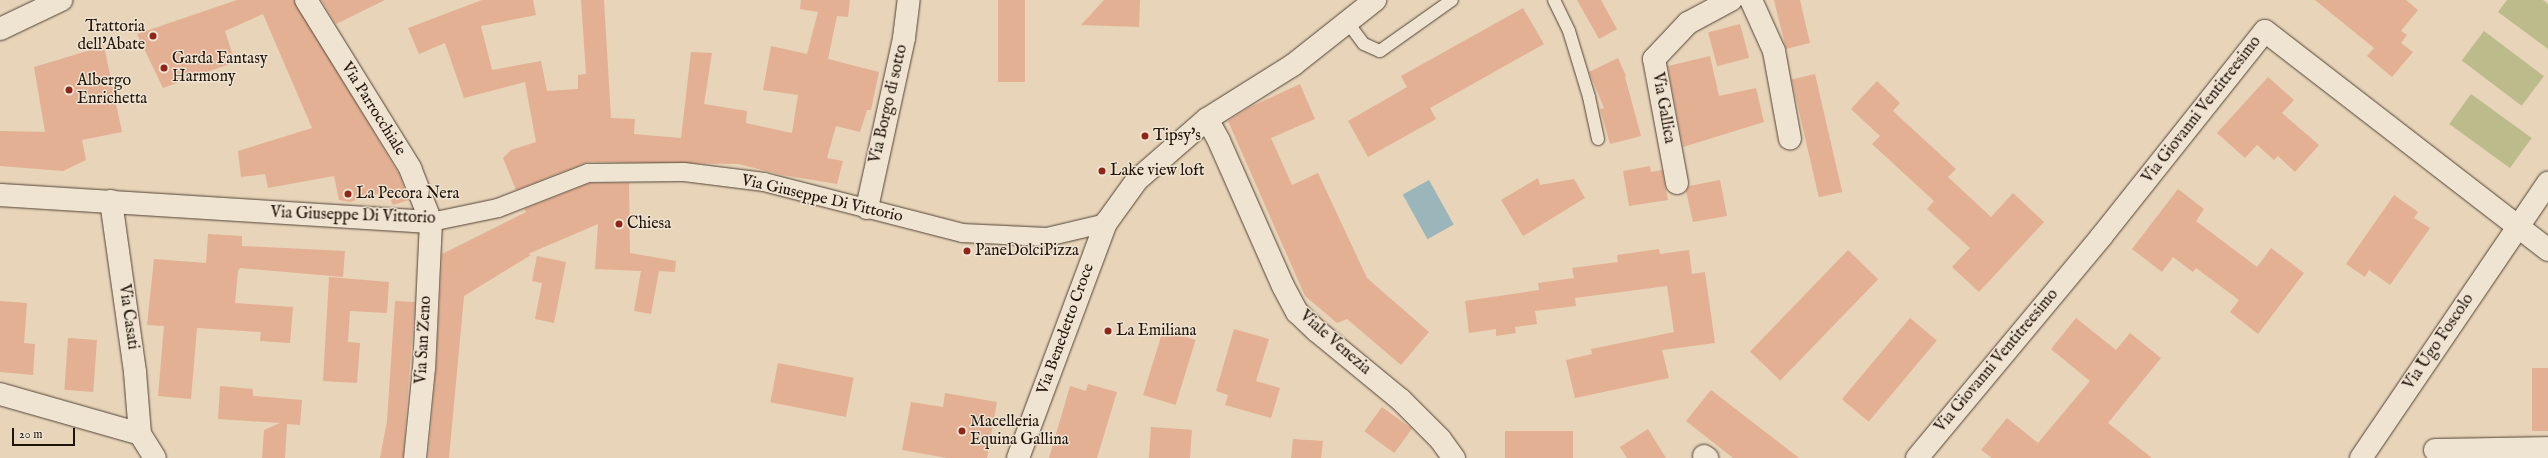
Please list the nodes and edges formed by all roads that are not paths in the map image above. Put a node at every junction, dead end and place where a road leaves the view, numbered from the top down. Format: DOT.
graph roads {
  1 [pos="61,0"];
  2 [pos="306,0"];
  3 [pos="910,0"];
  4 [pos="1375,0"];
  5 [pos="1452,0"];
  6 [pos="1554,0"];
  7 [pos="1731,0"];
  8 [pos="1751,0"];
  9 [pos="1348,22"];
  10 [pos="0,29"];
  11 [pos="1207,119"];
  12 [pos="1598,139"];
  13 [pos="1790,139"];
  14 [pos="1677,183"];
  15 [pos="2548,183"];
  16 [pos="0,195"];
  17 [pos="111,201"];
  18 [pos="867,208"];
  19 [pos="431,222"];
  20 [pos="1106,223"];
  21 [pos="2518,226"];
  22 [pos="2548,250"];
  23 [pos="0,394"];
  24 [pos="140,434"];
  25 [pos="2548,448"];
  26 [pos="2435,450"];
  27 [pos="155,458"];
  28 [pos="415,458"];
  29 [pos="1018,458"];
  30 [pos="1454,458"];
  31 [pos="1916,458"];
  32 [pos="2361,458"];
  1 -- 10 [label="street"];
  2 -- 19 [label="street, Via Parrocchiale"];
  3 -- 18 [label="street, Via Borgo di sotto"];
  4 -- 9 [label="street"];
  5 -- 9 [label="lane"];
  6 -- 12 [label="lane"];
  7 -- 14 [label="street, Via Gallica"];
  8 -- 13 [label="street"];
  9 -- 11 [label="street"];
  11 -- 20 [label="street"];
  11 -- 30 [label="street, Viale Venezia"];
  15 -- 21 [label="street"];
  16 -- 17 [label="street, Via Giuseppe Di Vittorio"];
  17 -- 19 [label="street, Via Giuseppe Di Vittorio"];
  17 -- 24 [label="street, Via Casati"];
  18 -- 19 [label="street, Via Giuseppe Di Vittorio"];
  18 -- 20 [label="street, Via Giuseppe Di Vittorio"];
  19 -- 28 [label="street, Via San Zeno"];
  20 -- 29 [label="street, Via Benedetto Croce"];
  21 -- 22 [label="street"];
  21 -- 31 [label="street, Via Giovanni Ventitreesimo"];
  21 -- 32 [label="street, Via Ugo Foscolo"];
  23 -- 24 [label="street"];
  24 -- 27 [label="street"];
  25 -- 26 [label="street"];
}
